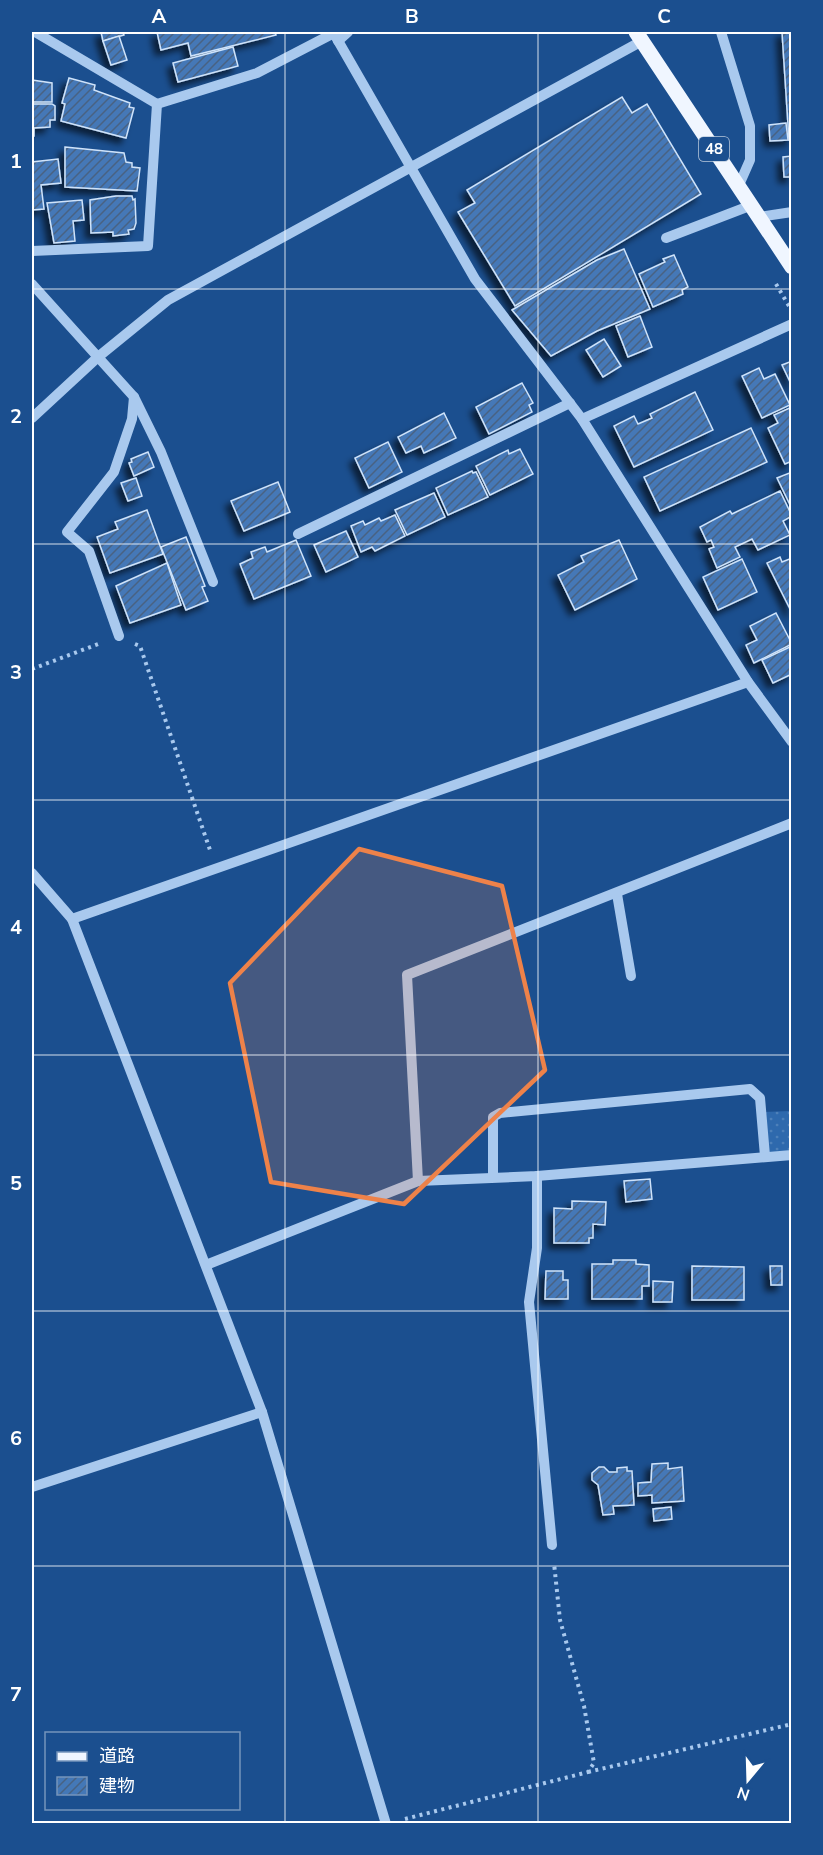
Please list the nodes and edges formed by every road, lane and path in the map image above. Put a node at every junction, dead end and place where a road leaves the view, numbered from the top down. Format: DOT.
graph roads {
  1 [pos="35,32"];
  2 [pos="348,32"];
  3 [pos="721,32"];
  4 [pos="335,35"];
  5 [pos="639,36"];
  6 [pos="158,104"];
  7 [pos="411,166"];
  8 [pos="739,185"];
  9 [pos="755,211"];
  10 [pos="792,212"];
  11 [pos="666,238"];
  12 [pos="32,251"];
  13 [pos="792,267"];
  14 [pos="32,284"];
  15 [pos="792,324"];
  16 [pos="98,357"];
  17 [pos="134,397"];
  18 [pos="570,403"];
  19 [pos="32,418"];
  20 [pos="582,419"];
  21 [pos="298,534"];
  22 [pos="213,582"];
  23 [pos="119,636"];
  24 [pos="32,669"];
  25 [pos="748,682"];
  26 [pos="792,742"];
  27 [pos="792,823"];
  28 [pos="216,867"];
  29 [pos="32,873"];
  30 [pos="617,894"];
  31 [pos="72,919"];
  32 [pos="631,976"];
  33 [pos="792,1155"];
  34 [pos="765,1156"];
  35 [pos="537,1176"];
  36 [pos="493,1177"];
  37 [pos="418,1181"];
  38 [pos="206,1265"];
  39 [pos="262,1412"];
  40 [pos="32,1487"];
  41 [pos="552,1545"];
  42 [pos="792,1724"];
  43 [pos="588,1772"];
  44 [pos="399,1821"];
  45 [pos="387,1824"];
  1 -- 6 [label="street"];
  2 -- 4 [label="street"];
  3 -- 8 [label="street"];
  4 -- 6 [label="street"];
  4 -- 7 [label="street"];
  5 -- 7 [label="street"];
  5 -- 8 [label="main road, 48"];
  6 -- 12 [label="street"];
  7 -- 16 [label="street"];
  7 -- 18 [label="street"];
  8 -- 9 [label="main road, 48"];
  9 -- 10 [label="street"];
  9 -- 11 [label="street"];
  9 -- 13 [label="main road, 48"];
  14 -- 16 [label="street"];
  15 -- 20 [label="street"];
  16 -- 17 [label="street"];
  16 -- 19 [label="street"];
  17 -- 22 [label="street"];
  17 -- 23 [label="street"];
  18 -- 20 [label="street"];
  18 -- 21 [label="street"];
  20 -- 25 [label="street"];
  23 -- 24 [label="path"];
  23 -- 28 [label="path"];
  25 -- 26 [label="street"];
  25 -- 28 [label="street"];
  27 -- 30 [label="street"];
  28 -- 31 [label="street"];
  29 -- 31 [label="street"];
  30 -- 32 [label="street"];
  30 -- 37 [label="street"];
  31 -- 38 [label="street"];
  33 -- 34 [label="street"];
  34 -- 35 [label="street"];
  34 -- 36 [label="street"];
  35 -- 36 [label="street"];
  35 -- 41 [label="street"];
  36 -- 37 [label="street"];
  37 -- 38 [label="street"];
  38 -- 39 [label="street"];
  39 -- 40 [label="street"];
  39 -- 45 [label="street"];
  41 -- 43 [label="path"];
  42 -- 43 [label="path"];
  43 -- 44 [label="path"];
}
